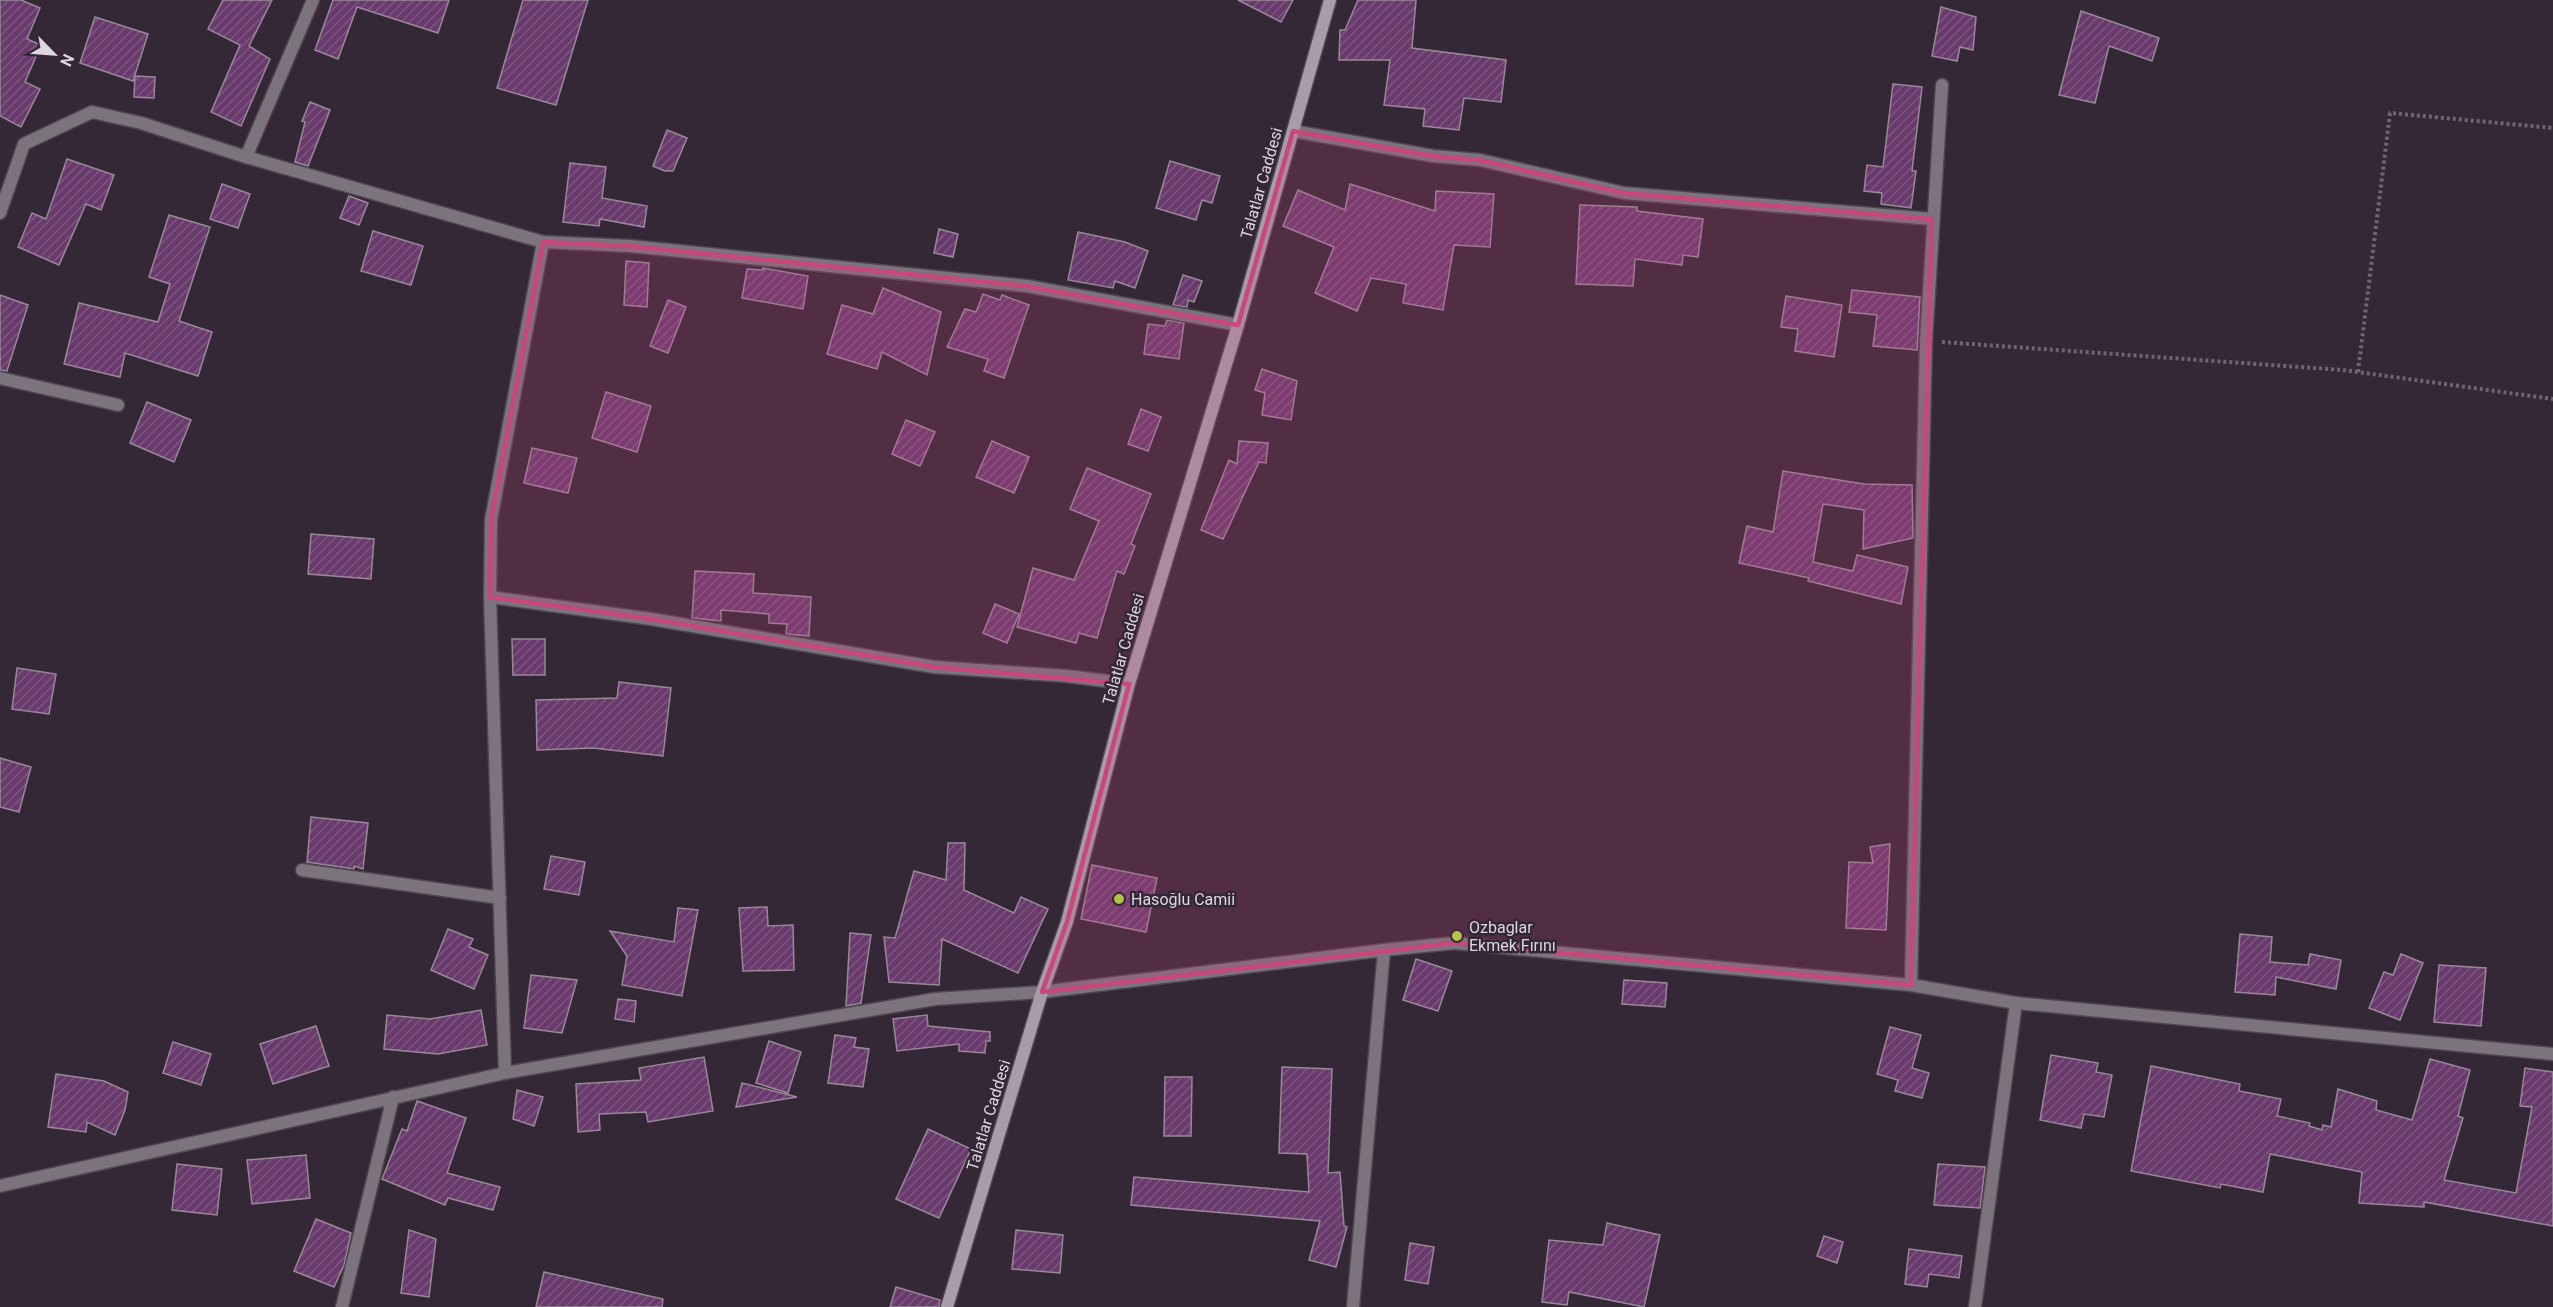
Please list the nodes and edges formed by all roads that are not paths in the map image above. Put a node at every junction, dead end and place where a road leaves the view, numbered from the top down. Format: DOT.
graph roads {
  1 [pos="313,0"];
  2 [pos="1330,0"];
  3 [pos="1942,85"];
  4 [pos="1293,131"];
  5 [pos="246,157"];
  6 [pos="0,213"];
  7 [pos="1932,219"];
  8 [pos="543,242"];
  9 [pos="1238,325"];
  10 [pos="0,378"];
  11 [pos="118,405"];
  12 [pos="490,597"];
  13 [pos="1130,684"];
  14 [pos="302,870"];
  15 [pos="500,898"];
  16 [pos="1384,950"];
  17 [pos="1911,986"];
  18 [pos="1042,992"];
  19 [pos="2016,1003"];
  20 [pos="2553,1054"];
  21 [pos="505,1073"];
  22 [pos="393,1097"];
  23 [pos="0,1185"];
  24 [pos="342,1307"];
  25 [pos="947,1307"];
  26 [pos="1353,1307"];
  27 [pos="1975,1307"];
  1 -- 5 [label="street"];
  2 -- 4 [label="street, Talatlar Caddesi"];
  3 -- 7 [label="street"];
  4 -- 7 [label="street"];
  4 -- 9 [label="street, Talatlar Caddesi"];
  5 -- 6 [label="street"];
  5 -- 8 [label="street"];
  7 -- 17 [label="street"];
  8 -- 9 [label="street"];
  8 -- 12 [label="street"];
  9 -- 13 [label="street, Talatlar Caddesi"];
  10 -- 11 [label="street"];
  12 -- 13 [label="street"];
  12 -- 15 [label="street"];
  13 -- 18 [label="street, Talatlar Caddesi"];
  14 -- 15 [label="street"];
  15 -- 21 [label="street"];
  16 -- 17 [label="street"];
  16 -- 18 [label="street"];
  16 -- 26 [label="street"];
  17 -- 19 [label="street"];
  18 -- 21 [label="street"];
  18 -- 25 [label="street, Talatlar Caddesi"];
  19 -- 20 [label="street"];
  19 -- 27 [label="street"];
  21 -- 22 [label="street"];
  22 -- 23 [label="street"];
  22 -- 24 [label="street"];
}
